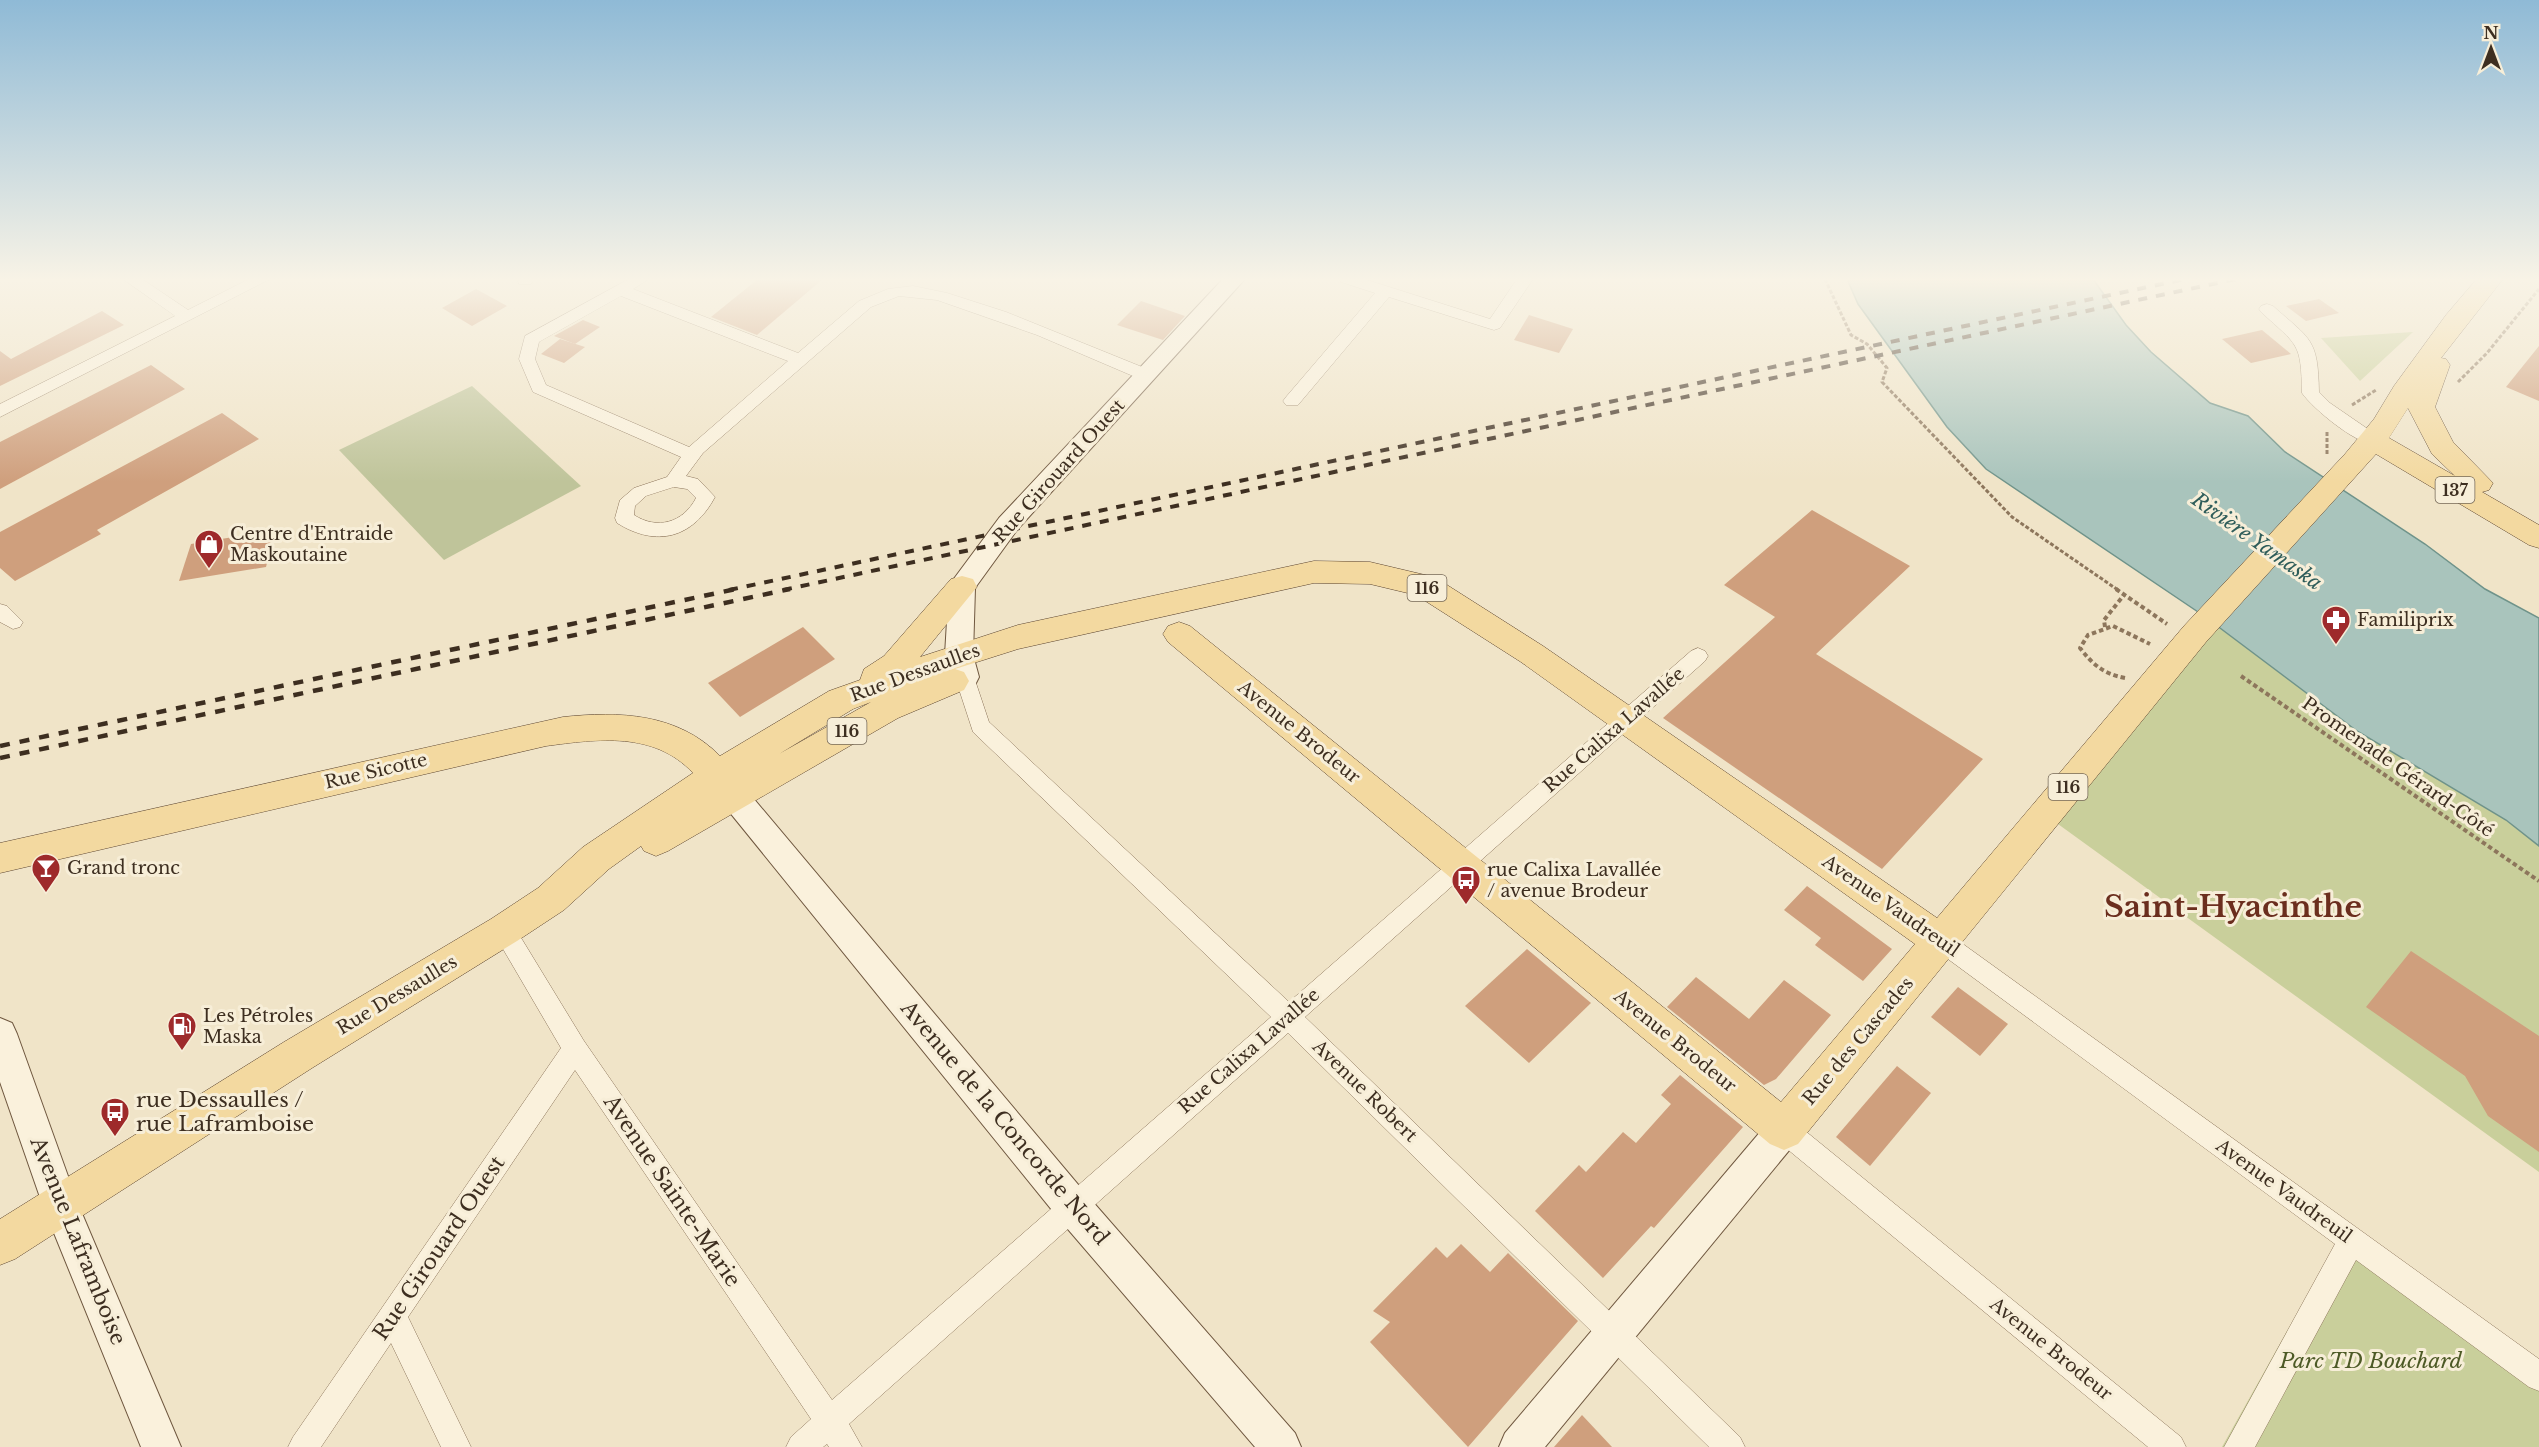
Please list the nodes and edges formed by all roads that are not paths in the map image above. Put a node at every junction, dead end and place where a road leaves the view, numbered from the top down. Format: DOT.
graph roads {
  1 [pos="127,347"];
  2 [pos="530,347"];
  3 [pos="765,347"];
  4 [pos="816,347"];
  5 [pos="1080,347"];
  6 [pos="1172,347"];
  7 [pos="1340,347"];
  8 [pos="2306,347"];
  9 [pos="2436,347"];
  10 [pos="2445,347"];
  11 [pos="800,360"];
  12 [pos="1146,375"];
  13 [pos="1292,401"];
  14 [pos="0,411"];
  15 [pos="2379,432"];
  16 [pos="692,455"];
  17 [pos="673,481"];
  18 [pos="2479,483"];
  19 [pos="2539,517"];
  20 [pos="2539,538"];
  21 [pos="962,588"];
  22 [pos="1193,599"];
  23 [pos="1179,634"];
  24 [pos="1698,656"];
  25 [pos="962,666"];
  26 [pos="841,700"];
  27 [pos="1626,720"];
  28 [pos="724,785"];
  29 [pos="0,858"];
  30 [pos="1461,865"];
  31 [pos="504,930"];
  32 [pos="1941,941"];
  33 [pos="1288,1017"];
  34 [pos="0,1034"];
  35 [pos="575,1049"];
  36 [pos="1784,1130"];
  37 [pos="61,1206"];
  38 [pos="1073,1207"];
  39 [pos="2352,1240"];
  40 [pos="0,1244"];
  41 [pos="393,1316"];
  42 [pos="1614,1334"];
  43 [pos="2539,1377"];
  44 [pos="830,1422"];
  45 [pos="160,1447"];
  46 [pos="303,1447"];
  47 [pos="456,1447"];
  48 [pos="801,1447"];
  49 [pos="847,1447"];
  50 [pos="1281,1447"];
  51 [pos="1519,1447"];
  52 [pos="1730,1447"];
  53 [pos="2171,1447"];
  54 [pos="2239,1447"];
  1 -- 14 [label="street"];
  2 -- 16 [label="street"];
  3 -- 11 [label="street"];
  4 -- 11 [label="street"];
  5 -- 12 [label="street"];
  6 -- 12 [label="street, Rue Girouard Ouest"];
  7 -- 13 [label="street"];
  8 -- 15 [label="street"];
  9 -- 15 [label="main road, 116"];
  10 -- 18 [label="main road"];
  11 -- 16 [label="street"];
  12 -- 21 [label="street, Rue Girouard Ouest"];
  15 -- 18 [label="main road, 137"];
  15 -- 20 [label="main road, 137"];
  15 -- 32 [label="main road, Rue des Cascades / 116"];
  16 -- 17 [label="street"];
  18 -- 19 [label="main road, 137"];
  21 -- 25 [label="street"];
  21 -- 26 [label="main road"];
  22 -- 23 [label="main road"];
  22 -- 25 [label="main road, Rue Dessaulles / 116"];
  22 -- 27 [label="main road, Avenue Vaudreuil / 116"];
  23 -- 25 [label="main road, Rue Dessaulles / 116"];
  23 -- 30 [label="main road, Avenue Brodeur"];
  24 -- 27 [label="street, Rue Calixa Lavallée"];
  25 -- 26 [label="main road, Rue Dessaulles / 116"];
  25 -- 28 [label="main road, Rue Dessaulles / 116"];
  25 -- 33 [label="street, Avenue Robert"];
  26 -- 28 [label="main road, Rue Dessaulles / 116"];
  27 -- 30 [label="street, Rue Calixa Lavallée"];
  27 -- 32 [label="main road, Avenue Vaudreuil / 116"];
  28 -- 29 [label="main road, Rue Sicotte"];
  28 -- 31 [label="main road, Rue Dessaulles"];
  28 -- 38 [label="street, Avenue de la Concorde Nord"];
  30 -- 33 [label="street, Rue Calixa Lavallée"];
  30 -- 36 [label="main road, Avenue Brodeur"];
  31 -- 35 [label="street, Avenue Sainte-Marie"];
  31 -- 37 [label="main road, Rue Dessaulles"];
  32 -- 36 [label="main road, Rue des Cascades / 116"];
  32 -- 39 [label="street, Avenue Vaudreuil"];
  33 -- 38 [label="street, Rue Calixa Lavallée"];
  33 -- 42 [label="street, Avenue Robert"];
  34 -- 37 [label="street, Avenue Laframboise"];
  35 -- 41 [label="street, Rue Girouard Ouest"];
  35 -- 44 [label="street, Avenue Sainte-Marie"];
  36 -- 42 [label="street, Rue des Cascades"];
  36 -- 53 [label="street, Avenue Brodeur"];
  37 -- 40 [label="main road, Rue Dessaulles"];
  37 -- 45 [label="street, Avenue Laframboise"];
  38 -- 44 [label="street, Rue Calixa Lavallée"];
  38 -- 50 [label="street, Avenue de la Concorde Nord"];
  39 -- 43 [label="street, Avenue Vaudreuil"];
  39 -- 54 [label="street"];
  41 -- 46 [label="street, Rue Girouard Ouest"];
  41 -- 47 [label="street"];
  42 -- 51 [label="street, Rue des Cascades"];
  42 -- 52 [label="street, Avenue Robert"];
  44 -- 48 [label="street, Rue Calixa Lavallée"];
  44 -- 49 [label="street, Avenue Sainte-Marie"];
}
